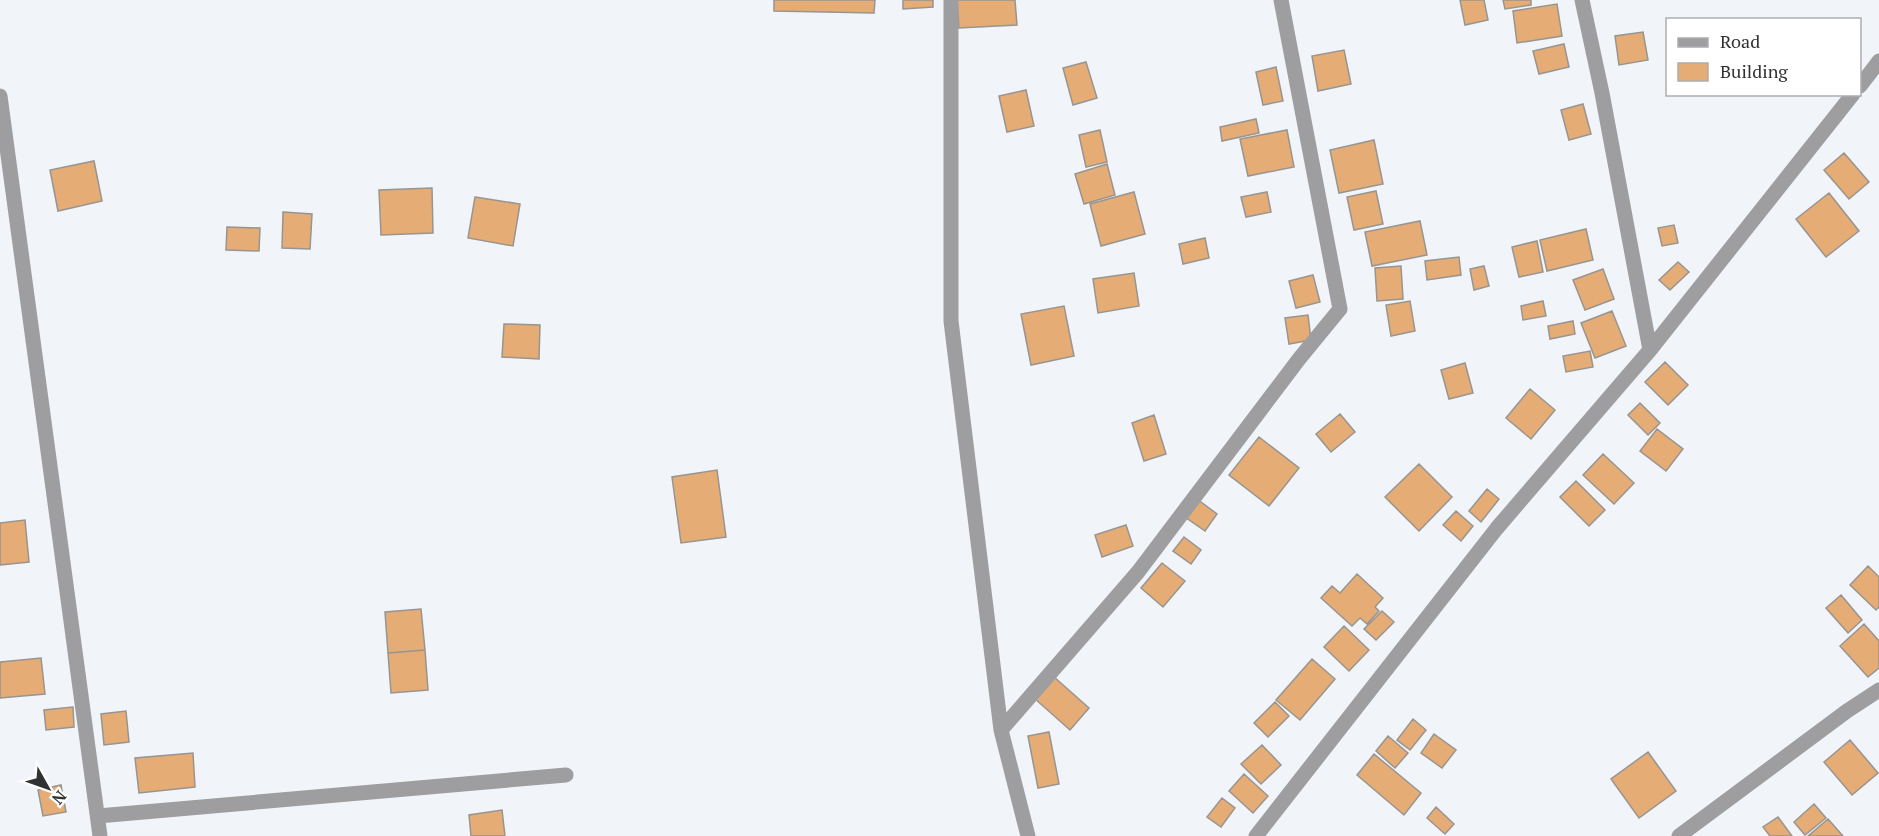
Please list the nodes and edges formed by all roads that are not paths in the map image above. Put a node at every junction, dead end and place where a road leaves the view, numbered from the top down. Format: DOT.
graph roads {
  1 [pos="951,0"];
  2 [pos="1281,0"];
  3 [pos="1582,0"];
  4 [pos="1879,61"];
  5 [pos="1861,85"];
  6 [pos="0,96"];
  7 [pos="1851,96"];
  8 [pos="1650,350"];
  9 [pos="1879,690"];
  10 [pos="1001,730"];
  11 [pos="566,775"];
  12 [pos="98,816"];
  13 [pos="100,836"];
  14 [pos="1028,836"];
  15 [pos="1256,836"];
  16 [pos="1679,836"];
  1 -- 10 [label="street"];
  2 -- 10 [label="street"];
  3 -- 8 [label="street"];
  4 -- 5 [label="street"];
  6 -- 12 [label="street"];
  7 -- 8 [label="street"];
  8 -- 15 [label="street"];
  9 -- 16 [label="street"];
  10 -- 14 [label="street"];
  11 -- 12 [label="street"];
  12 -- 13 [label="street"];
}
